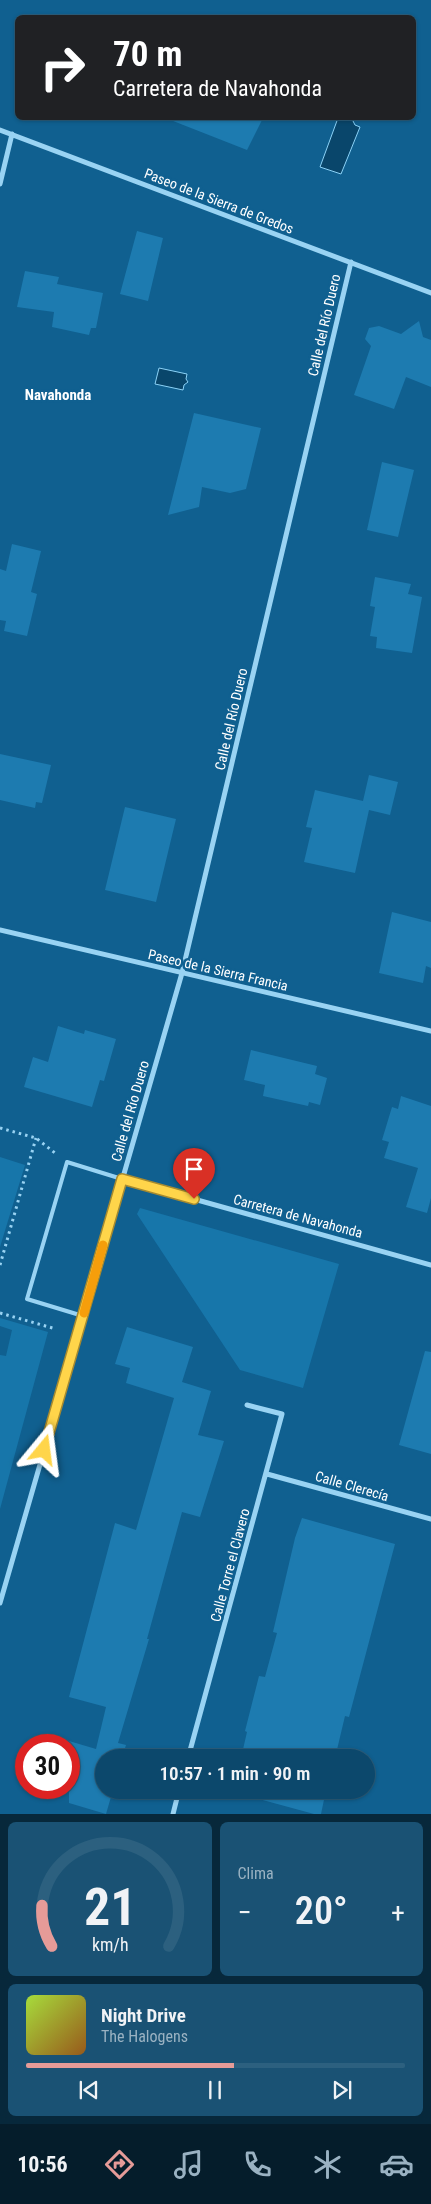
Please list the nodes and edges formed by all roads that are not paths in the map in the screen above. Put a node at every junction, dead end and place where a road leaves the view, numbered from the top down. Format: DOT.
graph roads {
  1 [pos="0,130"];
  2 [pos="12,134"];
  3 [pos="0,184"];
  4 [pos="351,262"];
  5 [pos="431,293"];
  6 [pos="0,930"];
  7 [pos="182,973"];
  8 [pos="431,1030"];
  9 [pos="122,1179"];
  10 [pos="431,1265"];
  11 [pos="83,1316"];
  12 [pos="247,1405"];
  13 [pos="267,1474"];
  14 [pos="431,1519"];
  15 [pos="0,1603"];
  16 [pos="191,1749"];
  17 [pos="177,1799"];
  18 [pos="173,1814"];
  1 -- 2 [label="street, Paseo de la Sierra de Gredos"];
  2 -- 3 [label="street"];
  2 -- 4 [label="street, Paseo de la Sierra de Gredos"];
  4 -- 5 [label="street, Paseo de la Sierra de Gredos"];
  4 -- 7 [label="street, Calle del Río Duero"];
  6 -- 7 [label="street, Paseo de la Sierra Francia"];
  7 -- 8 [label="street, Paseo de la Sierra Francia"];
  7 -- 9 [label="street, Calle del Río Duero"];
  9 -- 10 [label="street, Carretera de Navahonda"];
  9 -- 11 [label="street"];
  9 -- 11 [label="lane"];
  11 -- 15 [label="street"];
  12 -- 13 [label="street, Calle Torre el Clavero"];
  13 -- 14 [label="street, Calle Clerecía"];
  13 -- 16 [label="street, Calle Torre el Clavero"];
  17 -- 18 [label="street"];
}
